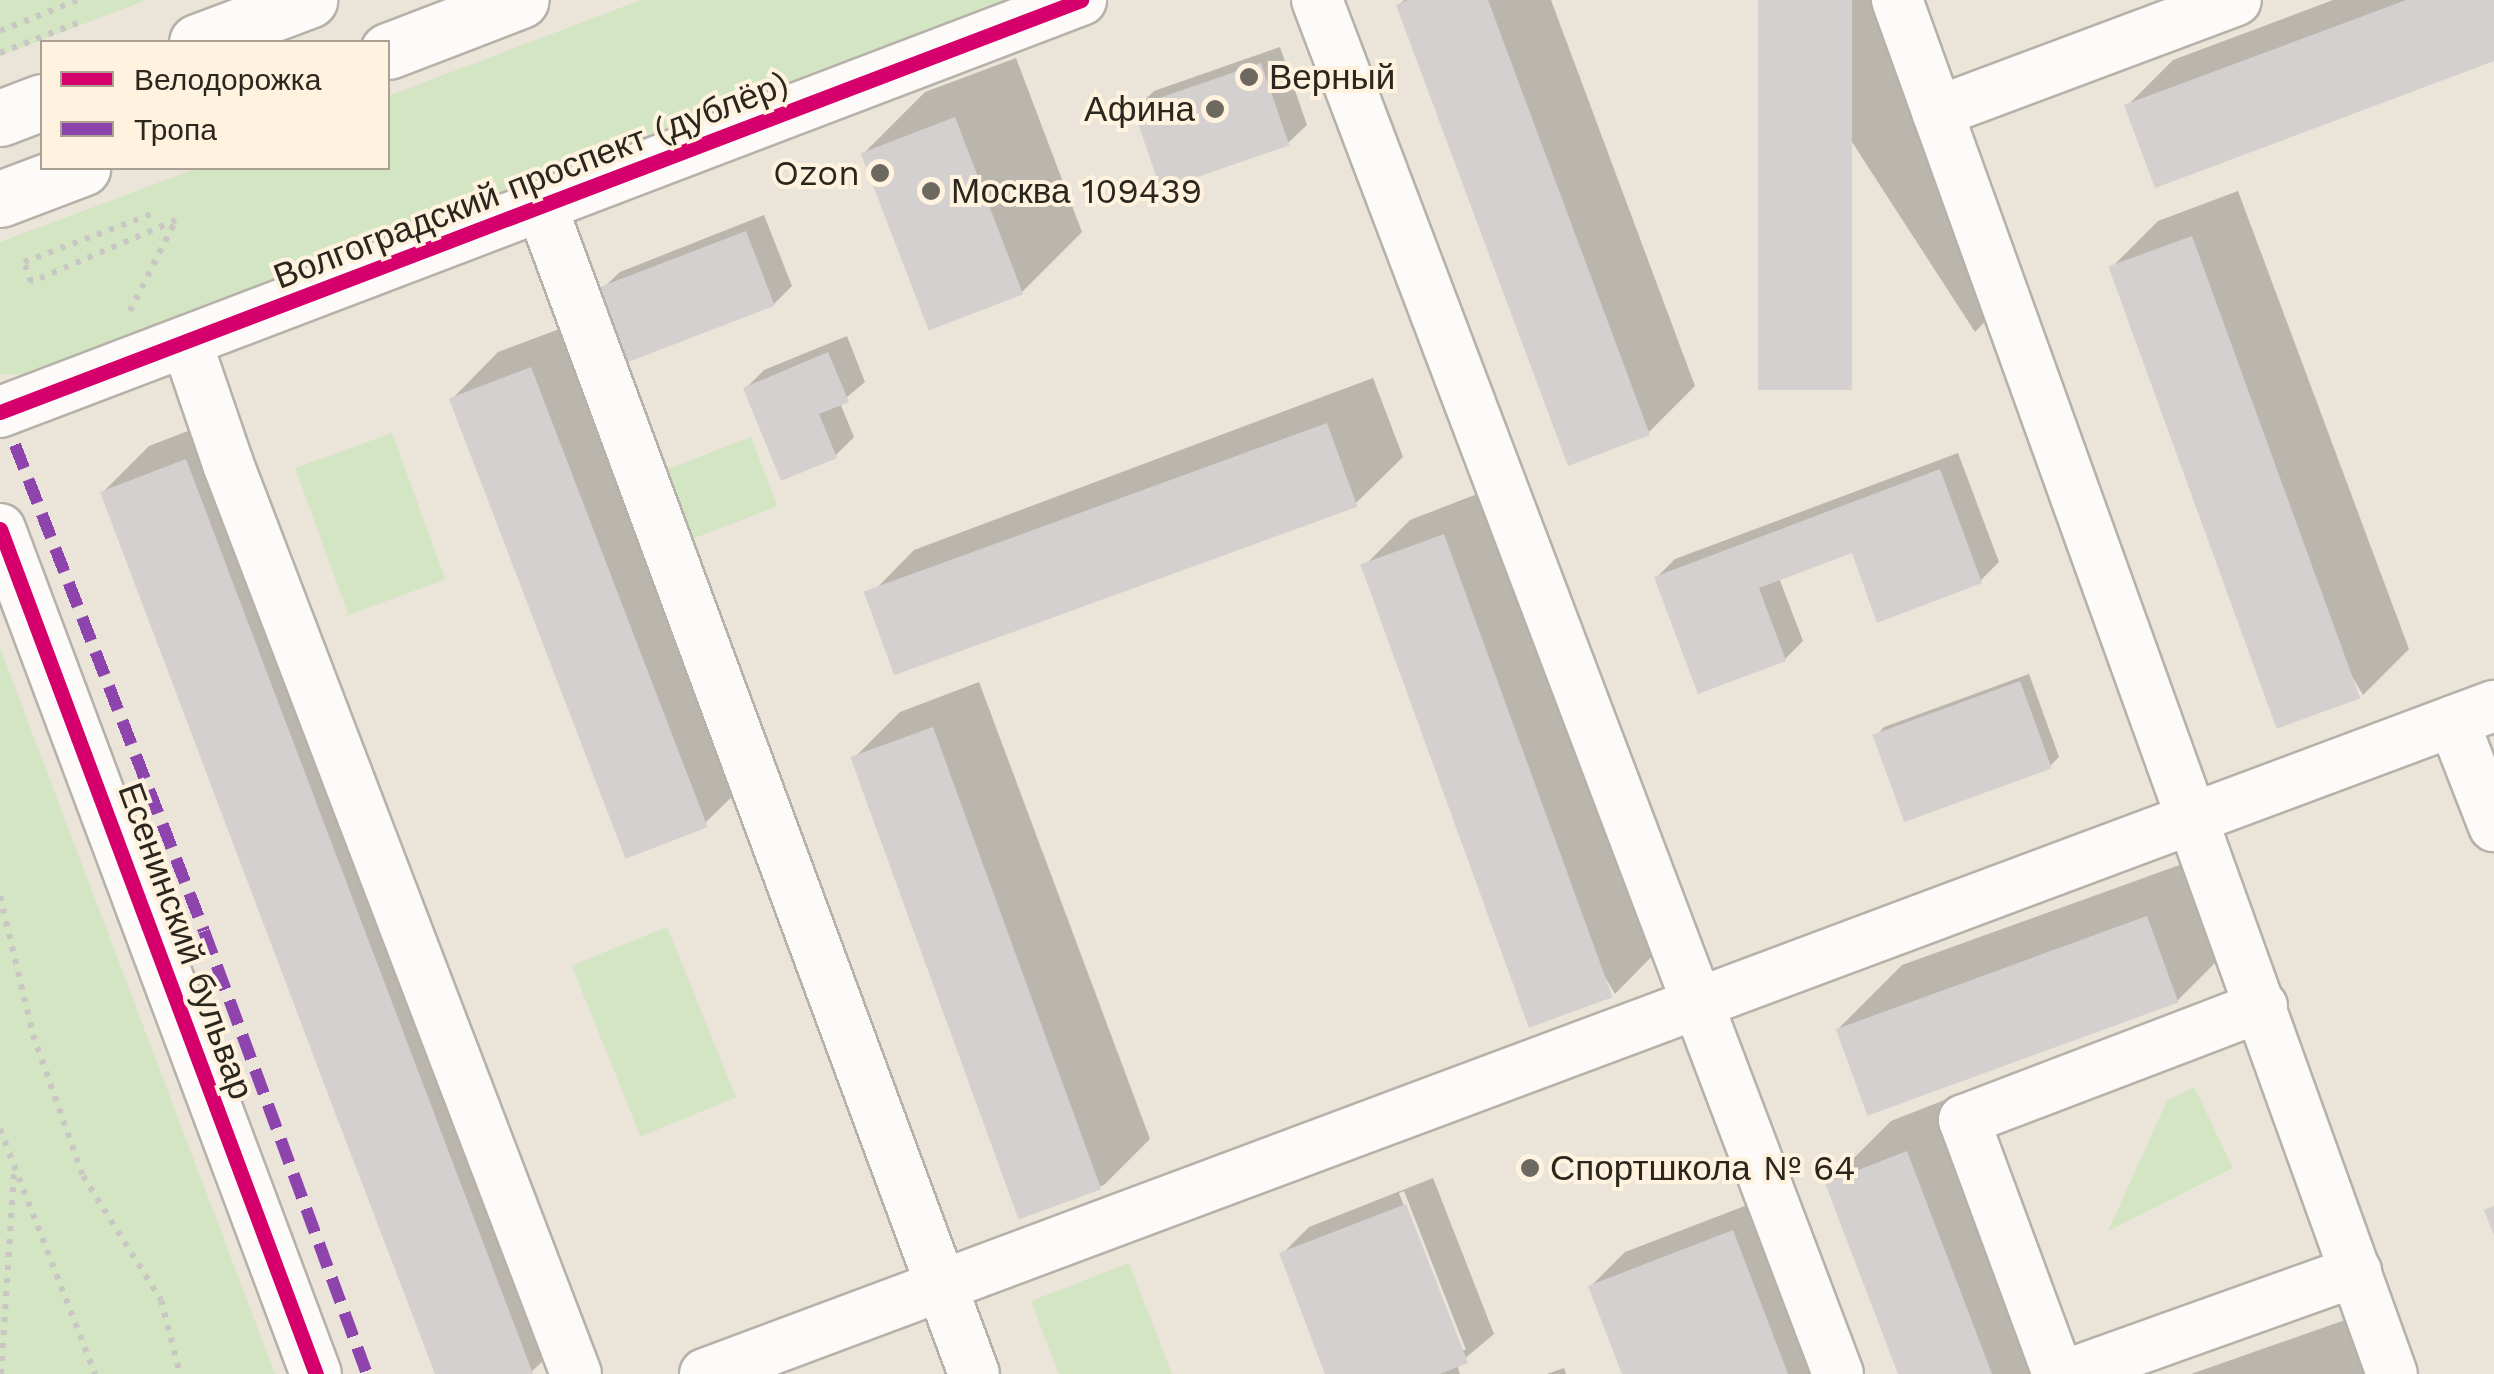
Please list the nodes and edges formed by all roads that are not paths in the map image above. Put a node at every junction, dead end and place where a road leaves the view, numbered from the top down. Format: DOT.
graph roads {
  1 [pos="309,0"];
  2 [pos="521,0"];
  3 [pos="1081,0"];
  4 [pos="1318,0"];
  5 [pos="1897,0"];
  6 [pos="2231,1"];
  7 [pos="202,40"];
  8 [pos="390,50"];
  9 [pos="40,103"];
  10 [pos="1937,112"];
  11 [pos="0,118"];
  12 [pos="77,170"];
  13 [pos="0,199"];
  14 [pos="542,208"];
  15 [pos="187,344"];
  16 [pos="0,412"];
  17 [pos="0,529"];
  18 [pos="2473,713"];
  19 [pos="2196,820"];
  20 [pos="2494,826"];
  21 [pos="1694,1002"];
  22 [pos="2262,1006"];
  23 [pos="2356,1271"];
  24 [pos="941,1287"];
  25 [pos="756,1365"];
  26 [pos="316,1374"];
  27 [pos="576,1374"];
  28 [pos="705,1374"];
  29 [pos="974,1374"];
  30 [pos="1838,1374"];
  31 [pos="2058,1374"];
  32 [pos="2070,1374"];
  33 [pos="2392,1374"];
  1 -- 7 [label="main road"];
  2 -- 8 [label="main road"];
  3 -- 14 [label="street, Волгоградский проспект (дублёр)"];
  4 -- 21 [label="street"];
  5 -- 10 [label="street"];
  6 -- 10 [label="street"];
  9 -- 11 [label="main road"];
  10 -- 19 [label="street"];
  12 -- 13 [label="main road"];
  14 -- 15 [label="street, Волгоградский проспект (дублёр)"];
  14 -- 24 [label="street"];
  15 -- 16 [label="street, Волгоградский проспект (дублёр)"];
  15 -- 27 [label="street"];
  17 -- 26 [label="street, Есенинский бульвар"];
  18 -- 19 [label="street"];
  18 -- 20 [label="street"];
  19 -- 21 [label="street"];
  19 -- 22 [label="street"];
  21 -- 24 [label="street"];
  21 -- 30 [label="street"];
  22 -- 23 [label="street"];
  22 -- 31 [label="street"];
  23 -- 32 [label="street"];
  23 -- 33 [label="street"];
  24 -- 25 [label="street"];
  24 -- 29 [label="street"];
  25 -- 28 [label="street"];
}
